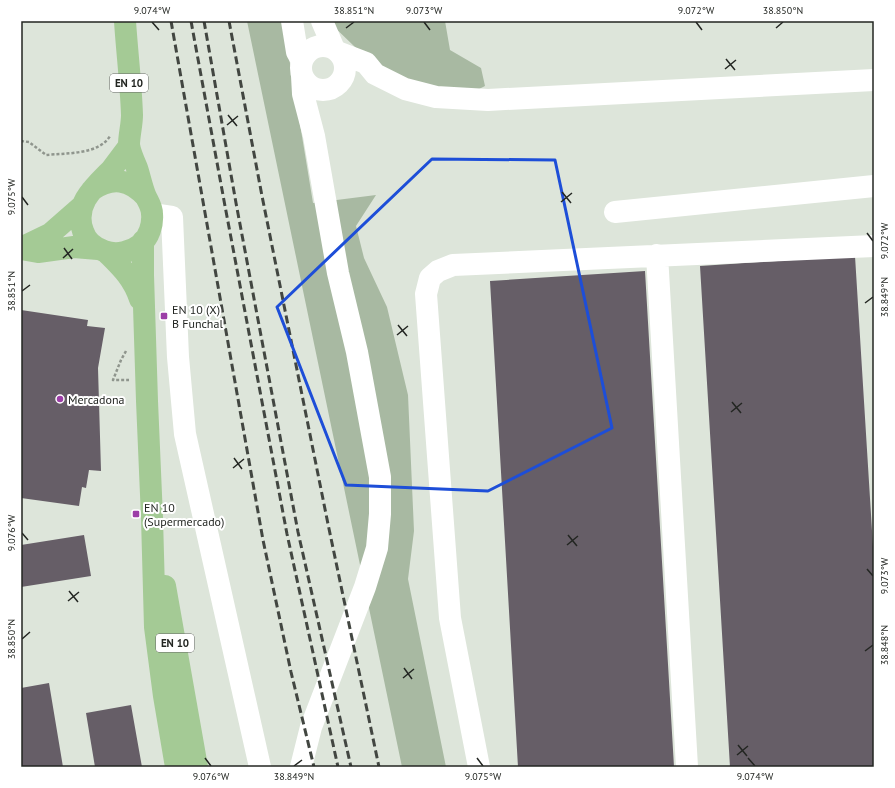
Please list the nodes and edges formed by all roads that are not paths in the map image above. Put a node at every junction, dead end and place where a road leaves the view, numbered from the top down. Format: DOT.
graph roads {
  1 [pos="125,21"];
  2 [pos="292,21"];
  3 [pos="322,21"];
  4 [pos="337,51"];
  5 [pos="302,68"];
  6 [pos="375,74"];
  7 [pos="344,76"];
  8 [pos="874,80"];
  9 [pos="327,90"];
  10 [pos="314,136"];
  11 [pos="129,146"];
  12 [pos="874,186"];
  13 [pos="86,198"];
  14 [pos="149,205"];
  15 [pos="615,212"];
  16 [pos="143,242"];
  17 [pos="874,246"];
  18 [pos="21,249"];
  19 [pos="102,251"];
  20 [pos="657,256"];
  21 [pos="144,310"];
  22 [pos="152,518"];
  23 [pos="176,767"];
  24 [pos="197,767"];
  25 [pos="260,767"];
  26 [pos="301,767"];
  27 [pos="479,767"];
  28 [pos="687,767"];
  1 -- 11 [label="main road, EN 10"];
  2 -- 5 [label="street"];
  3 -- 4 [label="street"];
  4 -- 5 [label="street"];
  4 -- 6 [label="street"];
  4 -- 7 [label="street"];
  5 -- 9 [label="street"];
  5 -- 10 [label="street"];
  6 -- 7 [label="street"];
  6 -- 8 [label="street"];
  7 -- 9 [label="street"];
  9 -- 10 [label="street"];
  10 -- 26 [label="street"];
  11 -- 13 [label="main road"];
  11 -- 14 [label="main road, EN 10"];
  12 -- 15 [label="street"];
  13 -- 14 [label="main road"];
  13 -- 18 [label="main road"];
  13 -- 19 [label="main road, EN 10"];
  14 -- 16 [label="main road, EN 10"];
  14 -- 25 [label="street"];
  16 -- 19 [label="main road"];
  16 -- 21 [label="main road, EN 10"];
  17 -- 20 [label="street"];
  18 -- 19 [label="main road"];
  19 -- 21 [label="main road, EN 10"];
  20 -- 27 [label="street"];
  20 -- 28 [label="street"];
  21 -- 22 [label="main road, EN 10"];
  22 -- 23 [label="main road, EN 10"];
  22 -- 24 [label="main road, EN 10"];
}
